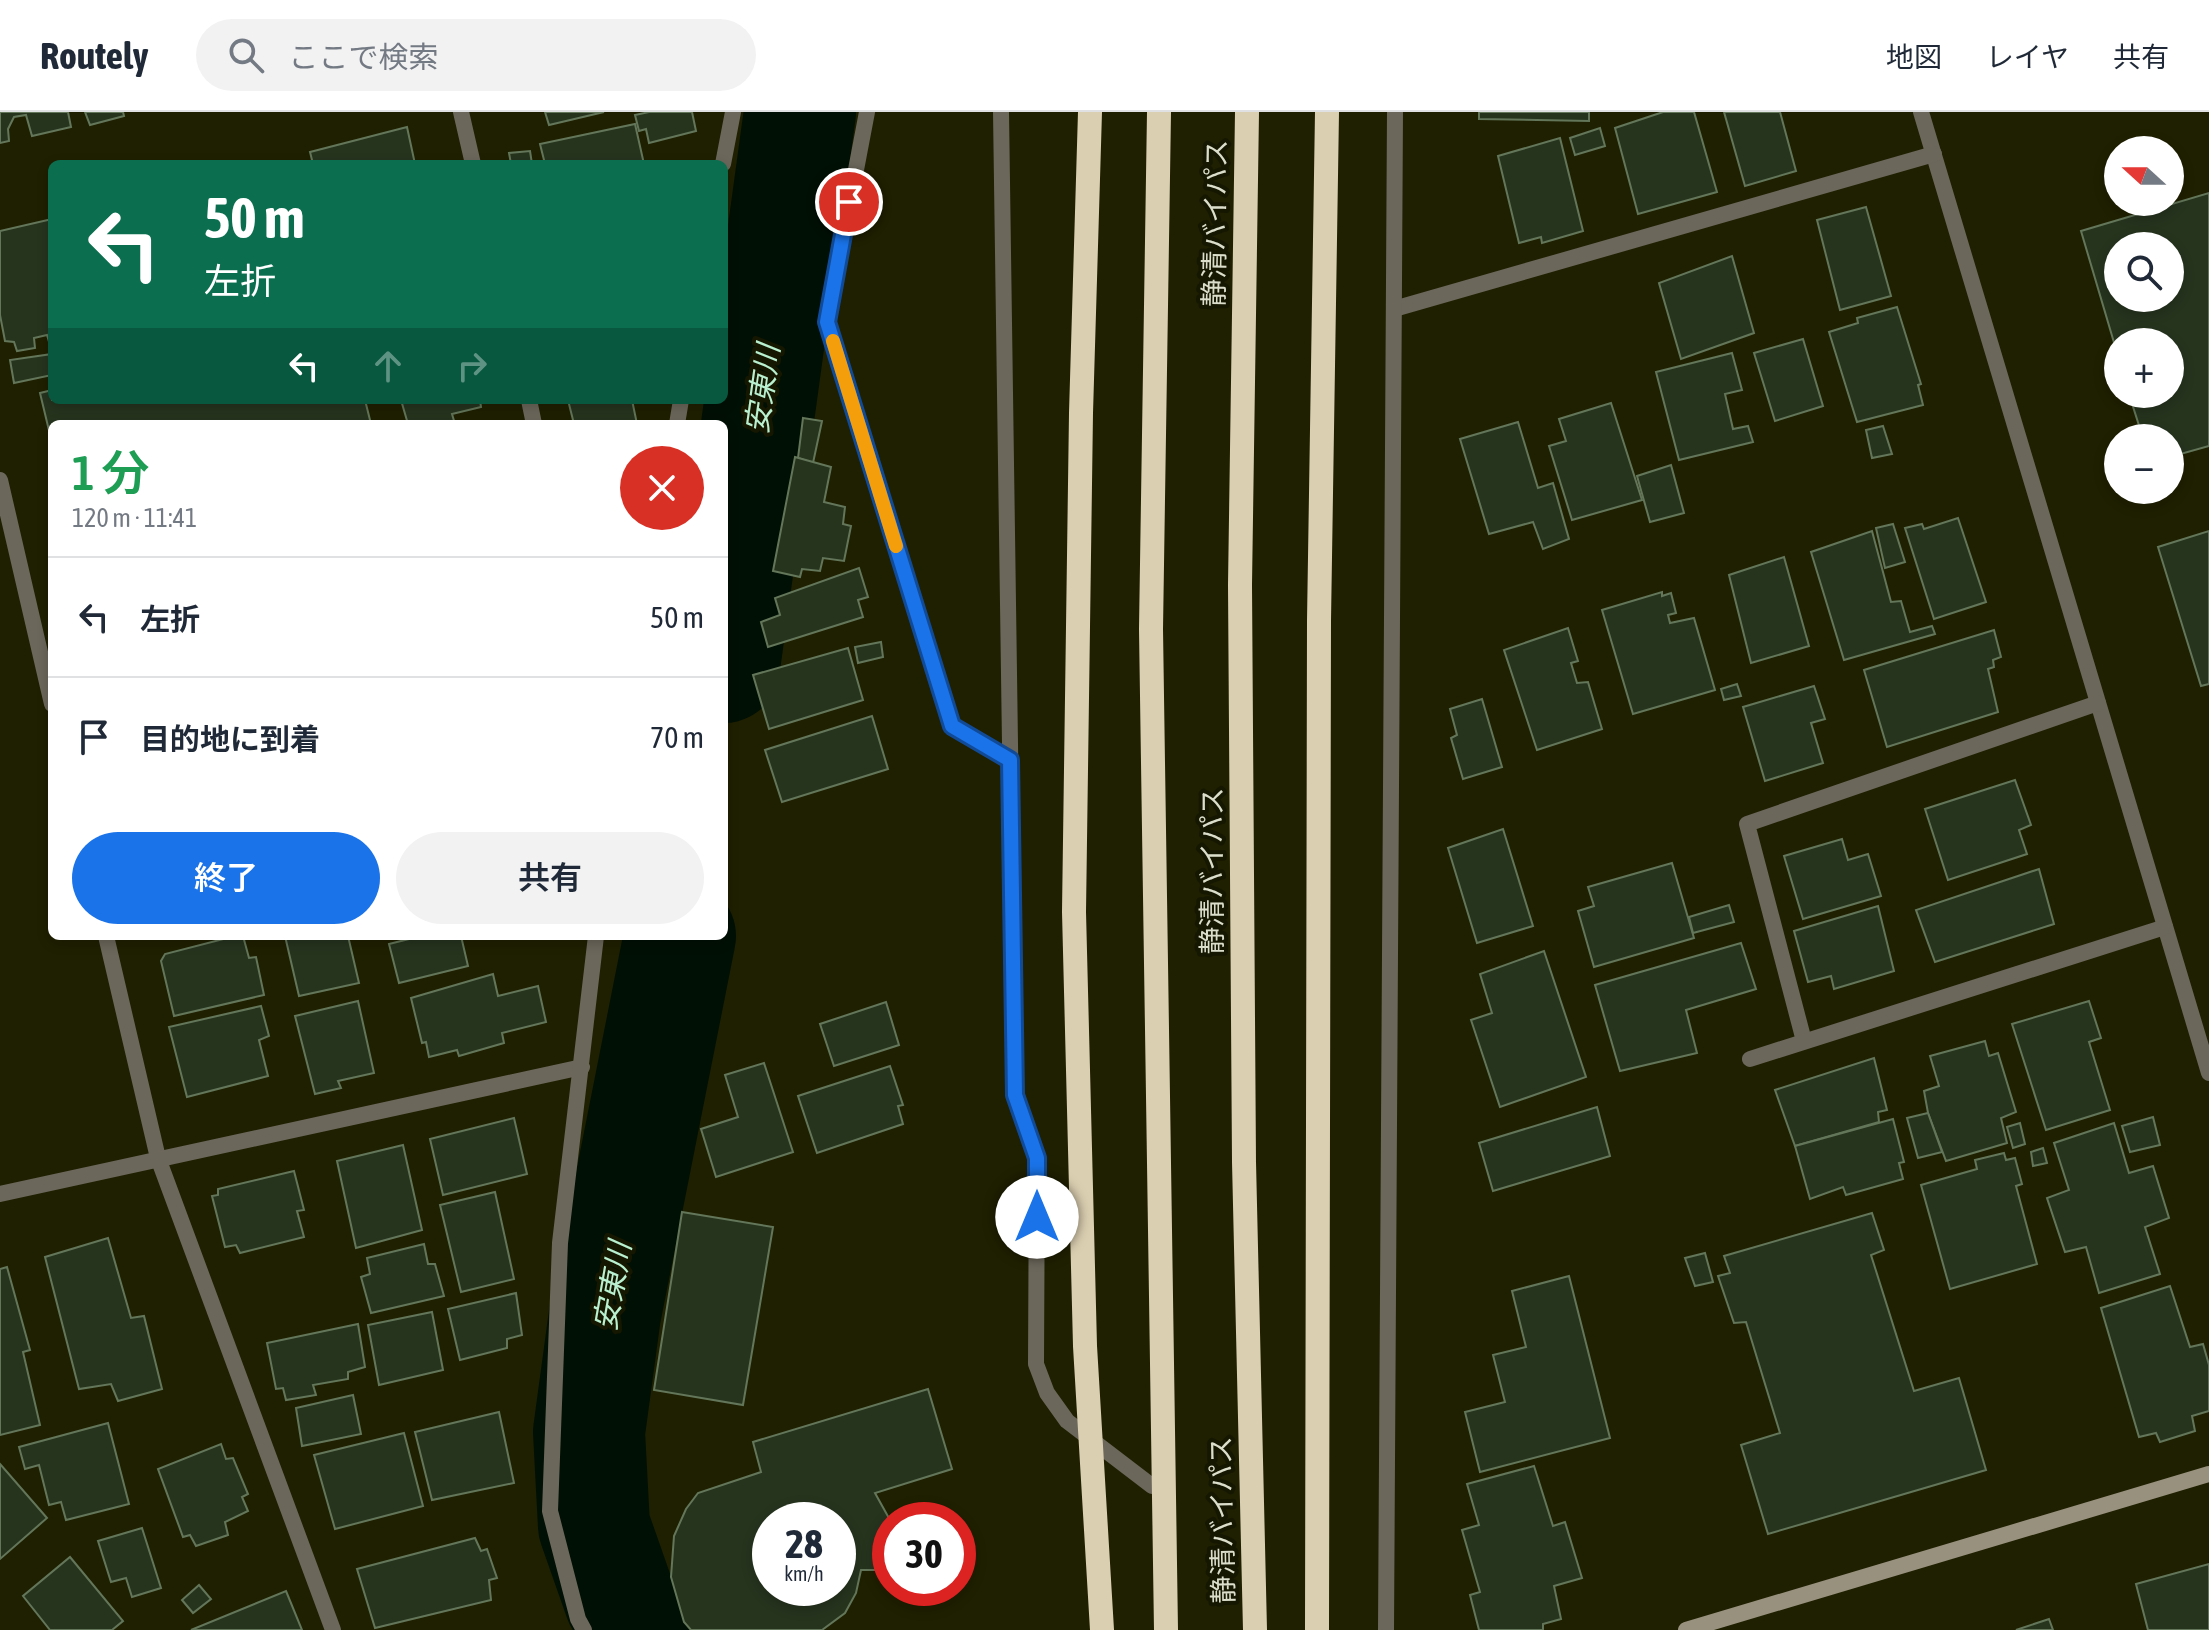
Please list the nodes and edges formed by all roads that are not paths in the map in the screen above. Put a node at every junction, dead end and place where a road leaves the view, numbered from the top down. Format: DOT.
graph roads {
  1 [pos="461,112"];
  2 [pos="733,112"];
  3 [pos="867,112"];
  4 [pos="1001,112"];
  5 [pos="1090,112"];
  6 [pos="1150,112"];
  7 [pos="1159,112"];
  8 [pos="1247,112"];
  9 [pos="1255,112"];
  10 [pos="1327,112"];
  11 [pos="1395,112"];
  12 [pos="1921,112"];
  13 [pos="1934,154"];
  14 [pos="472,160"];
  15 [pos="724,160"];
  16 [pos="1394,309"];
  17 [pos="0,480"];
  18 [pos="48,687"];
  19 [pos="2098,703"];
  20 [pos="1010,760"];
  21 [pos="2165,927"];
  22 [pos="107,940"];
  23 [pos="596,940"];
  24 [pos="1804,1041"];
  25 [pos="1750,1059"];
  26 [pos="582,1067"];
  27 [pos="2209,1073"];
  28 [pos="158,1158"];
  29 [pos="0,1194"];
  30 [pos="2209,1474"];
  31 [pos="1152,1486"];
  32 [pos="333,1630"];
  33 [pos="584,1630"];
  34 [pos="1102,1630"];
  35 [pos="1154,1630"];
  36 [pos="1166,1630"];
  37 [pos="1255,1630"];
  38 [pos="1266,1630"];
  39 [pos="1317,1630"];
  40 [pos="1386,1630"];
  41 [pos="1686,1630"];
  1 -- 14 [label="street"];
  2 -- 15 [label="street"];
  3 -- 20 [label="street"];
  4 -- 20 [label="street"];
  5 -- 34 [label="highway, bridge"];
  6 -- 31 [label="highway"];
  7 -- 36 [label="highway, 静清バイパス"];
  8 -- 37 [label="highway, 静清バイパス"];
  9 -- 38 [label="highway"];
  10 -- 39 [label="highway"];
  11 -- 16 [label="street"];
  12 -- 13 [label="street"];
  13 -- 16 [label="street"];
  13 -- 19 [label="street"];
  16 -- 40 [label="street"];
  17 -- 18 [label="street"];
  19 -- 21 [label="street"];
  19 -- 24 [label="street"];
  20 -- 31 [label="street"];
  21 -- 24 [label="street"];
  21 -- 27 [label="street"];
  22 -- 28 [label="street"];
  23 -- 26 [label="street"];
  24 -- 25 [label="street"];
  26 -- 28 [label="street"];
  26 -- 33 [label="street"];
  28 -- 29 [label="street"];
  28 -- 32 [label="street"];
  30 -- 41 [label="street"];
  31 -- 35 [label="highway"];
}
